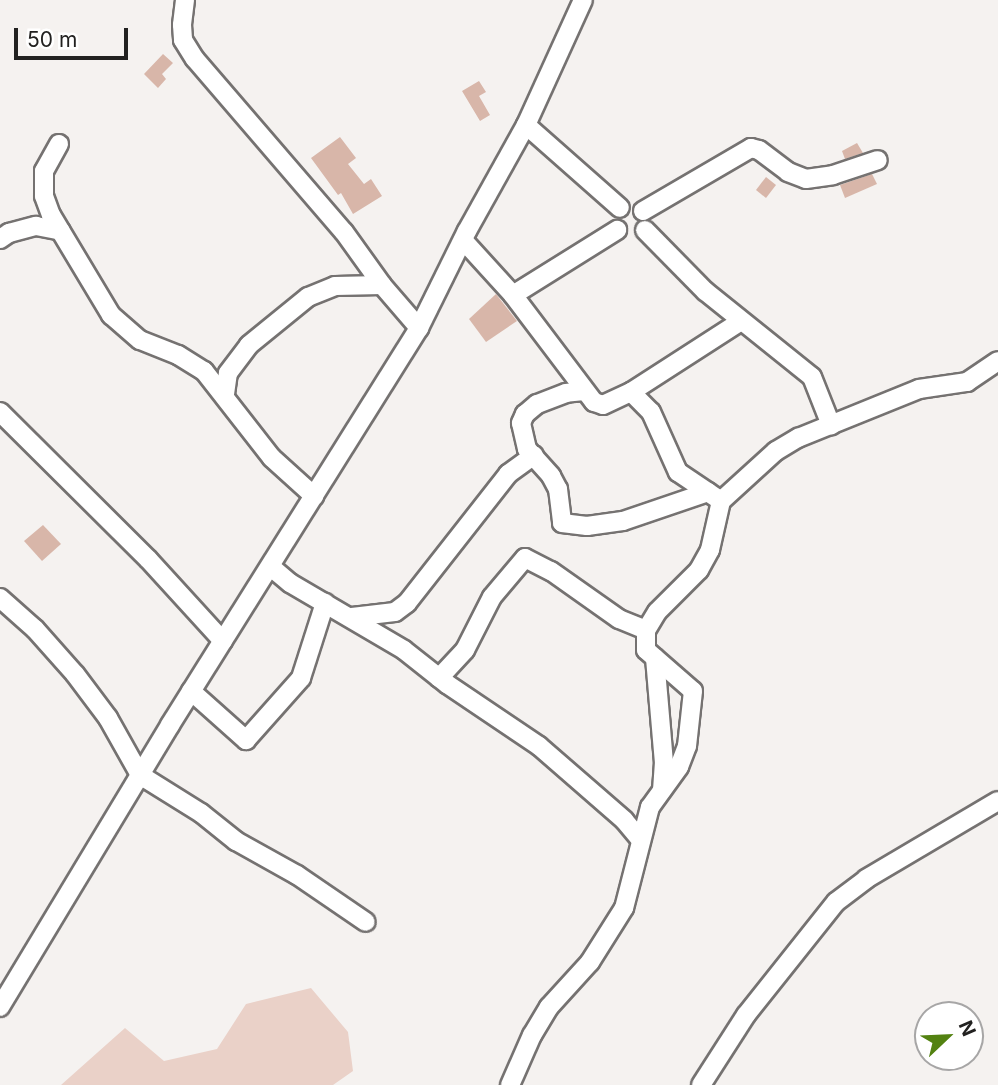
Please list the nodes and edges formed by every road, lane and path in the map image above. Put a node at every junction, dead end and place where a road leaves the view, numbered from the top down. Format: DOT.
graph roads {
  1 [pos="185,0"];
  2 [pos="583,0"];
  3 [pos="526,125"];
  4 [pos="59,144"];
  5 [pos="878,160"];
  6 [pos="620,208"];
  7 [pos="643,211"];
  8 [pos="617,230"];
  9 [pos="645,230"];
  10 [pos="61,231"];
  11 [pos="0,239"];
  12 [pos="463,240"];
  13 [pos="382,285"];
  14 [pos="513,295"];
  15 [pos="741,321"];
  16 [pos="419,328"];
  17 [pos="998,361"];
  18 [pos="584,391"];
  19 [pos="631,392"];
  20 [pos="225,394"];
  21 [pos="0,412"];
  22 [pos="831,425"];
  23 [pos="534,455"];
  24 [pos="314,496"];
  25 [pos="714,497"];
  26 [pos="271,567"];
  27 [pos="0,598"];
  28 [pos="325,603"];
  29 [pos="352,617"];
  30 [pos="646,630"];
  31 [pos="223,641"];
  32 [pos="655,658"];
  33 [pos="439,678"];
  34 [pos="191,691"];
  35 [pos="140,775"];
  36 [pos="662,790"];
  37 [pos="998,801"];
  38 [pos="641,840"];
  39 [pos="366,922"];
  40 [pos="0,1007"];
  41 [pos="510,1085"];
  42 [pos="701,1085"];
  1 -- 13 [label="street"];
  2 -- 3 [label="street"];
  3 -- 6 [label="street"];
  3 -- 12 [label="street"];
  4 -- 10 [label="street"];
  5 -- 7 [label="street"];
  6 -- 7 [label="street"];
  6 -- 8 [label="street"];
  7 -- 9 [label="street"];
  8 -- 9 [label="street"];
  8 -- 14 [label="street"];
  9 -- 15 [label="street"];
  10 -- 11 [label="street"];
  10 -- 20 [label="street"];
  12 -- 14 [label="street"];
  12 -- 16 [label="street"];
  13 -- 16 [label="street"];
  13 -- 20 [label="street"];
  14 -- 18 [label="street"];
  15 -- 19 [label="street"];
  15 -- 22 [label="street"];
  16 -- 24 [label="street"];
  17 -- 22 [label="street"];
  18 -- 19 [label="street"];
  18 -- 23 [label="street"];
  19 -- 25 [label="street"];
  20 -- 24 [label="street"];
  21 -- 31 [label="street"];
  22 -- 25 [label="street"];
  23 -- 25 [label="street"];
  23 -- 29 [label="street"];
  24 -- 26 [label="street"];
  25 -- 30 [label="street"];
  26 -- 28 [label="street"];
  26 -- 31 [label="street"];
  27 -- 35 [label="street"];
  28 -- 29 [label="street"];
  28 -- 34 [label="street"];
  29 -- 33 [label="street"];
  30 -- 32 [label="street"];
  30 -- 33 [label="street"];
  31 -- 34 [label="street"];
  32 -- 36 [label="street"];
  32 -- 36 [label="street"];
  33 -- 38 [label="street"];
  34 -- 35 [label="street"];
  35 -- 39 [label="street"];
  35 -- 40 [label="street"];
  36 -- 38 [label="street"];
  37 -- 42 [label="street"];
  38 -- 41 [label="street"];
}
